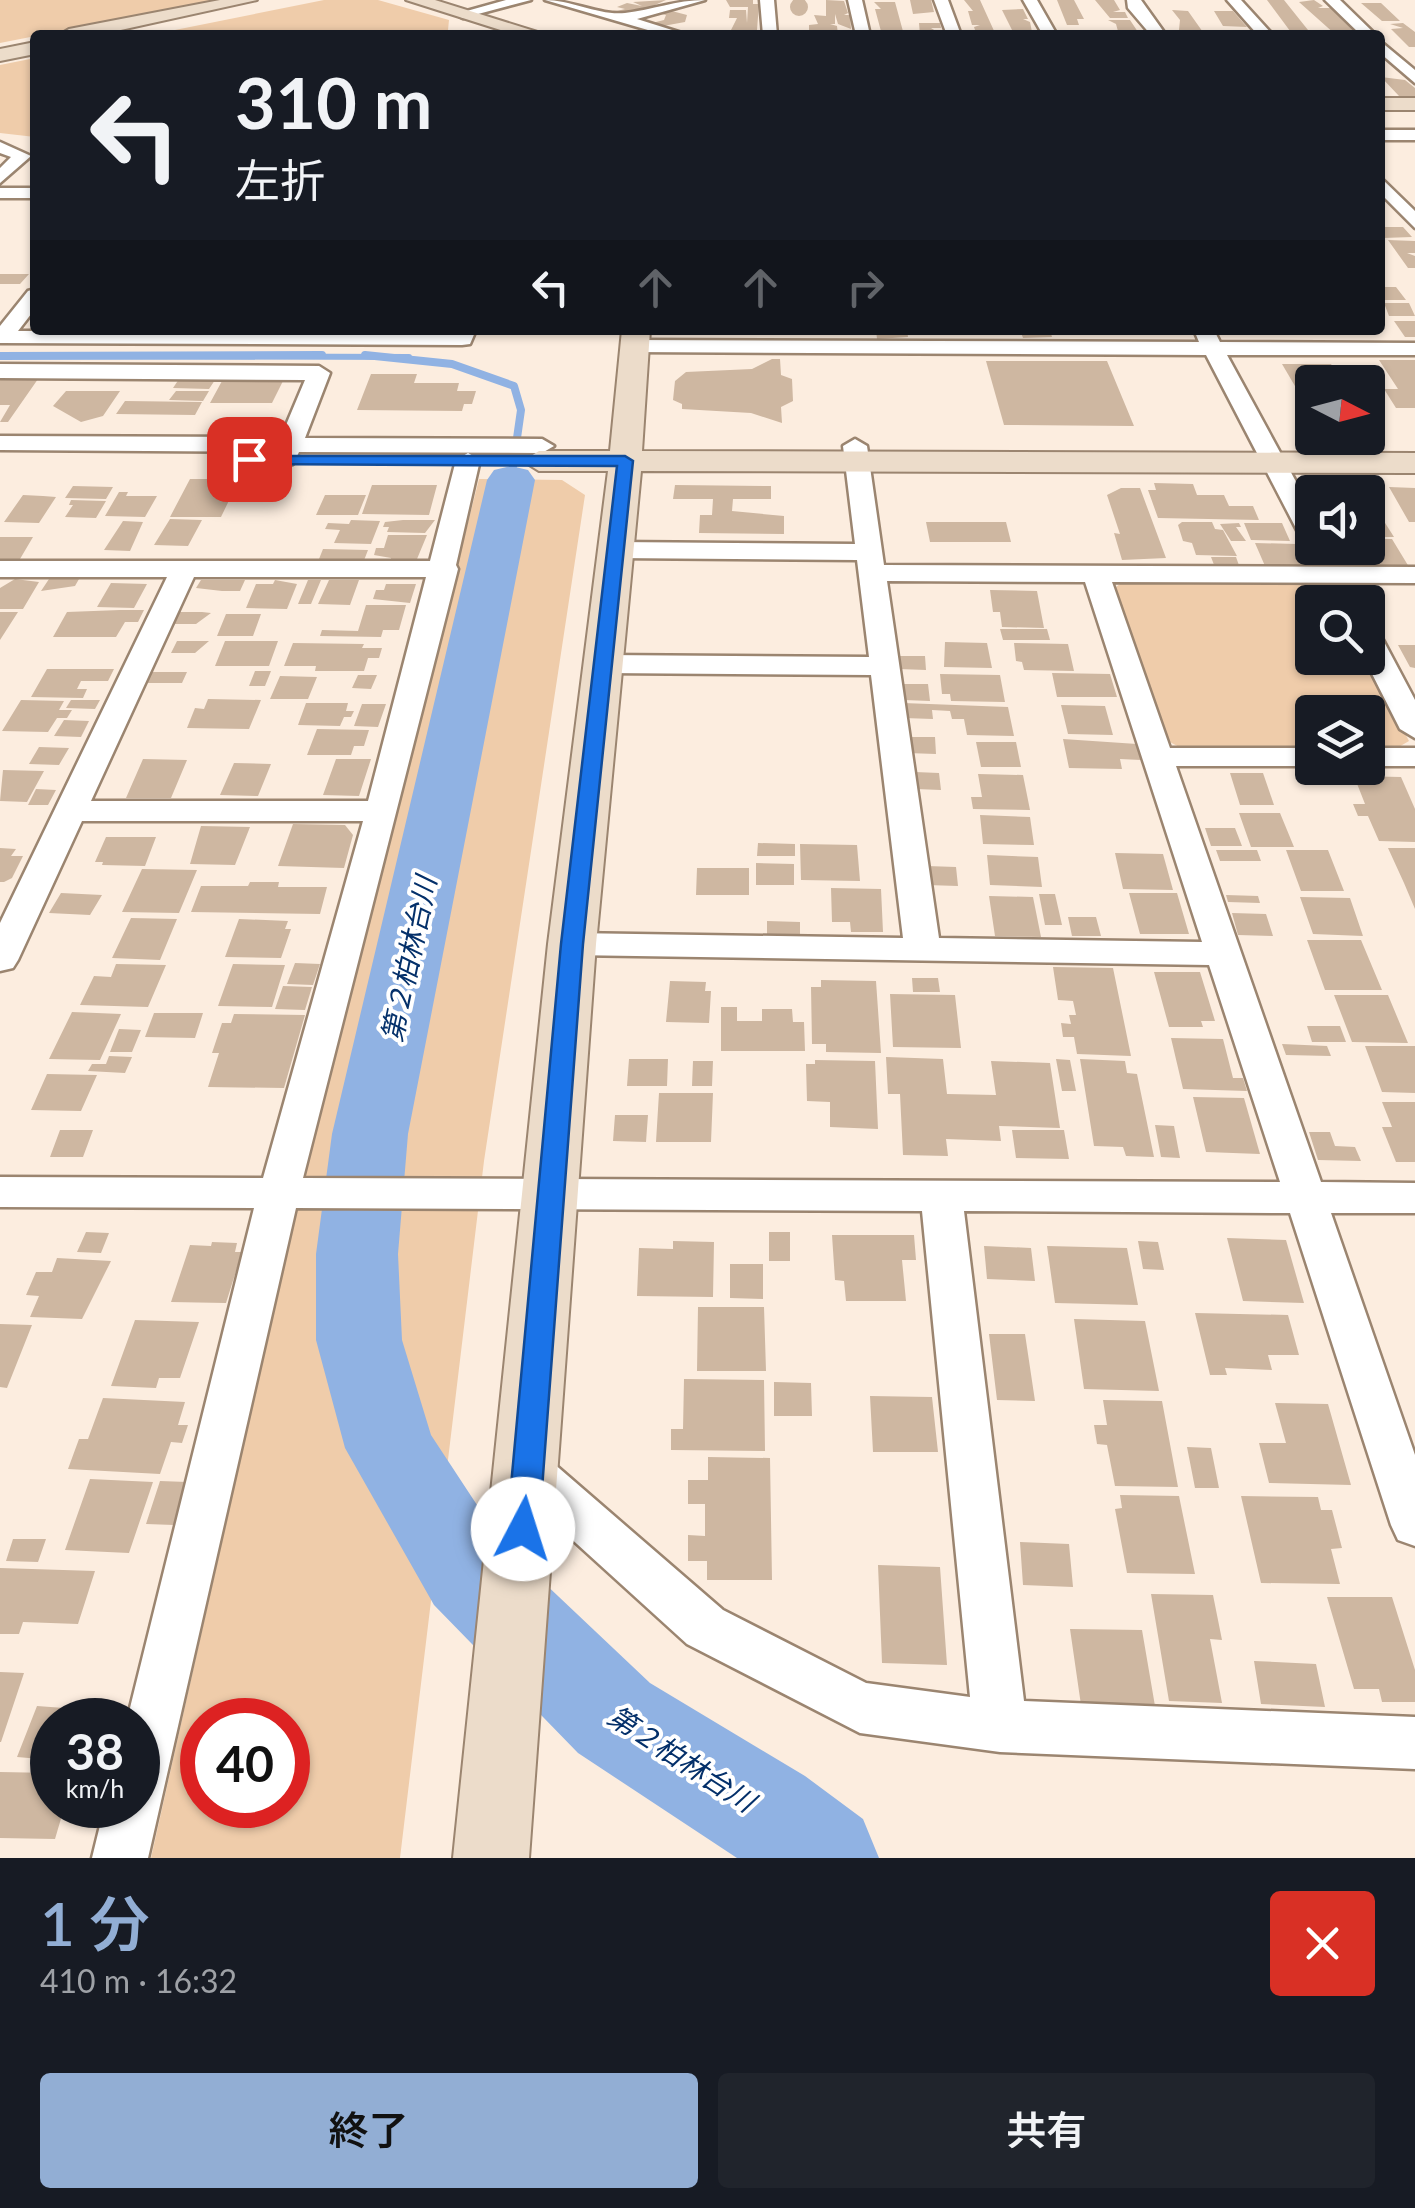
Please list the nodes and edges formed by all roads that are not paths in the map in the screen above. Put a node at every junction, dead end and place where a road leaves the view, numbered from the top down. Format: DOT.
graph roads {
  1 [pos="248,0"];
  2 [pos="276,0"];
  3 [pos="415,0"];
  4 [pos="524,0"];
  5 [pos="552,0"];
  6 [pos="698,0"];
  7 [pos="767,0"];
  8 [pos="855,0"];
  9 [pos="941,0"];
  10 [pos="1030,0"];
  11 [pos="1134,0"];
  12 [pos="1234,0"];
  13 [pos="1332,0"];
  14 [pos="463,14"];
  15 [pos="621,18"];
  16 [pos="95,30"];
  17 [pos="124,30"];
  18 [pos="520,30"];
  19 [pos="663,30"];
  20 [pos="770,30"];
  21 [pos="862,30"];
  22 [pos="952,30"];
  23 [pos="1047,30"];
  24 [pos="1155,30"];
  25 [pos="1261,30"];
  26 [pos="1364,30"];
  27 [pos="30,46"];
  28 [pos="1385,49"];
  29 [pos="0,52"];
  30 [pos="1385,74"];
  31 [pos="1414,75"];
  32 [pos="1385,104"];
  33 [pos="1415,104"];
  34 [pos="1385,136"];
  35 [pos="1415,136"];
  36 [pos="0,147"];
  37 [pos="0,178"];
  38 [pos="1385,188"];
  39 [pos="0,192"];
  40 [pos="30,193"];
  41 [pos="1415,222"];
  42 [pos="30,301"];
  43 [pos="106,335"];
  44 [pos="340,335"];
  45 [pos="463,335"];
  46 [pos="1,337"];
  47 [pos="635,338"];
  48 [pos="793,338"];
  49 [pos="930,338"];
  50 [pos="1071,338"];
  51 [pos="1208,339"];
  52 [pos="1368,339"];
  53 [pos="1415,349"];
  54 [pos="0,372"];
  55 [pos="1415,447"];
  56 [pos="2,450"];
  57 [pos="287,451"];
  58 [pos="540,453"];
  59 [pos="626,453"];
  60 [pos="856,453"];
  61 [pos="1270,454"];
  62 [pos="482,455"];
  63 [pos="1415,463"];
  64 [pos="1295,502"];
  65 [pos="616,550"];
  66 [pos="870,562"];
  67 [pos="1329,565"];
  68 [pos="0,569"];
  69 [pos="184,569"];
  70 [pos="444,569"];
  71 [pos="1335,575"];
  72 [pos="1415,575"];
  73 [pos="1097,576"];
  74 [pos="1340,585"];
  75 [pos="605,664"];
  76 [pos="881,666"];
  77 [pos="1385,671"];
  78 [pos="1415,729"];
  79 [pos="1160,757"];
  80 [pos="1295,757"];
  81 [pos="1385,757"];
  82 [pos="1415,757"];
  83 [pos="74,811"];
  84 [pos="382,811"];
  85 [pos="572,944"];
  86 [pos="923,952"];
  87 [pos="1226,954"];
  88 [pos="1,956"];
  89 [pos="0,1192"];
  90 [pos="552,1194"];
  91 [pos="278,1196"];
  92 [pos="941,1196"];
  93 [pos="1304,1197"];
  94 [pos="1415,1198"];
  95 [pos="526,1500"];
  96 [pos="1415,1526"];
  97 [pos="159,1698"];
  98 [pos="1000,1726"];
  99 [pos="1415,1742"];
  100 [pos="127,1828"];
  101 [pos="120,1858"];
  102 [pos="491,1858"];
  1 -- 16 [label="street"];
  2 -- 17 [label="street"];
  3 -- 14 [label="street"];
  4 -- 14 [label="street"];
  5 -- 15 [label="street"];
  6 -- 15 [label="street"];
  7 -- 20 [label="street"];
  8 -- 21 [label="street"];
  9 -- 22 [label="street"];
  10 -- 23 [label="street"];
  11 -- 24 [label="street"];
  12 -- 25 [label="street"];
  13 -- 26 [label="street"];
  14 -- 18 [label="street"];
  15 -- 19 [label="street"];
  27 -- 29 [label="street"];
  28 -- 31 [label="street"];
  30 -- 31 [label="street"];
  32 -- 33 [label="street"];
  34 -- 35 [label="street"];
  36 -- 37 [label="street"];
  38 -- 41 [label="street"];
  39 -- 40 [label="street"];
  42 -- 46 [label="street"];
  43 -- 46 [label="street"];
  44 -- 45 [label="street"];
  47 -- 48 [label="street"];
  47 -- 59 [label="street"];
  48 -- 49 [label="street"];
  49 -- 50 [label="street"];
  50 -- 51 [label="street"];
  51 -- 52 [label="street"];
  51 -- 61 [label="street"];
  52 -- 53 [label="street"];
  54 -- 57 [label="street"];
  55 -- 61 [label="street"];
  56 -- 57 [label="street"];
  57 -- 62 [label="street"];
  58 -- 59 [label="street"];
  58 -- 62 [label="street"];
  59 -- 60 [label="street"];
  59 -- 65 [label="street"];
  60 -- 61 [label="street"];
  60 -- 66 [label="street"];
  61 -- 63 [label="street"];
  61 -- 64 [label="street"];
  62 -- 70 [label="street"];
  65 -- 66 [label="street"];
  65 -- 75 [label="street"];
  66 -- 73 [label="street"];
  66 -- 76 [label="street"];
  67 -- 71 [label="street"];
  68 -- 69 [label="street"];
  69 -- 70 [label="street"];
  69 -- 83 [label="street"];
  70 -- 84 [label="street"];
  71 -- 72 [label="street"];
  71 -- 73 [label="street"];
  71 -- 74 [label="street"];
  73 -- 79 [label="street"];
  75 -- 76 [label="street"];
  75 -- 85 [label="street"];
  76 -- 86 [label="street"];
  77 -- 78 [label="street"];
  79 -- 80 [label="street"];
  79 -- 87 [label="street"];
  81 -- 82 [label="street"];
  83 -- 84 [label="street"];
  83 -- 88 [label="street"];
  84 -- 91 [label="street"];
  85 -- 86 [label="street"];
  85 -- 90 [label="street"];
  86 -- 87 [label="street"];
  87 -- 93 [label="street"];
  89 -- 91 [label="street"];
  90 -- 91 [label="street"];
  90 -- 92 [label="street"];
  90 -- 95 [label="street"];
  91 -- 97 [label="street"];
  92 -- 93 [label="street"];
  92 -- 98 [label="street"];
  93 -- 94 [label="street"];
  93 -- 96 [label="street"];
  95 -- 98 [label="street"];
  95 -- 102 [label="street"];
  98 -- 99 [label="street"];
  100 -- 101 [label="street"];
}
